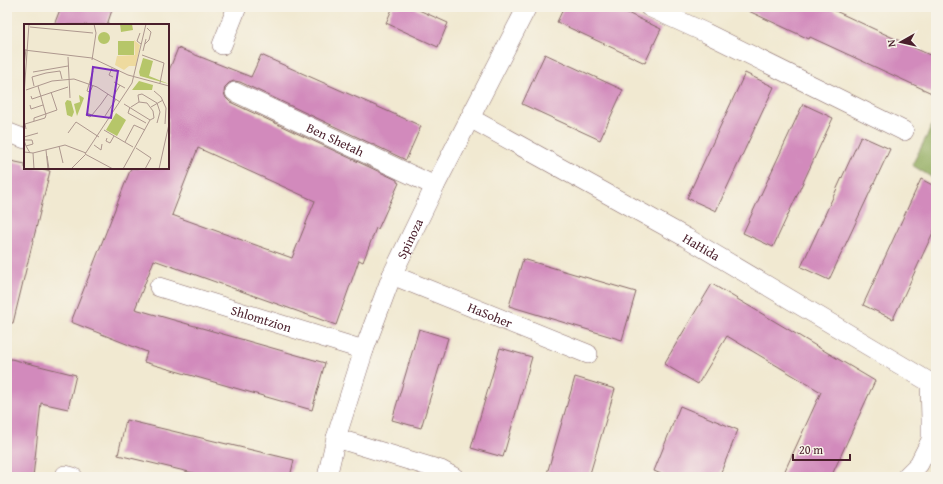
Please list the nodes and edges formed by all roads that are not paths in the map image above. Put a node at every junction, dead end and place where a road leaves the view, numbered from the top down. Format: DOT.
graph roads {
  1 [pos="237,7"];
  2 [pos="649,7"];
  3 [pos="520,9"];
  4 [pos="222,45"];
  5 [pos="235,92"];
  6 [pos="470,118"];
  7 [pos="904,131"];
  8 [pos="7,132"];
  9 [pos="24,139"];
  10 [pos="435,186"];
  11 [pos="392,275"];
  12 [pos="159,287"];
  13 [pos="364,350"];
  14 [pos="588,354"];
  15 [pos="933,384"];
  16 [pos="336,438"];
  17 [pos="327,477"];
  18 [pos="454,477"];
  19 [pos="909,477"];
  1 -- 4 [label="street"];
  2 -- 7 [label="street"];
  3 -- 6 [label="street, Spinoza"];
  5 -- 10 [label="street, Ben Shetah"];
  6 -- 10 [label="street, Spinoza"];
  6 -- 15 [label="street, HaHida"];
  8 -- 9 [label="street"];
  10 -- 11 [label="street, Spinoza"];
  11 -- 13 [label="street, Spinoza"];
  11 -- 14 [label="street, HaSoher"];
  12 -- 13 [label="street, Shlomtzion"];
  13 -- 16 [label="street, Spinoza"];
  15 -- 19 [label="street, HaHida"];
  16 -- 17 [label="street, Spinoza"];
  16 -- 18 [label="street"];
}
